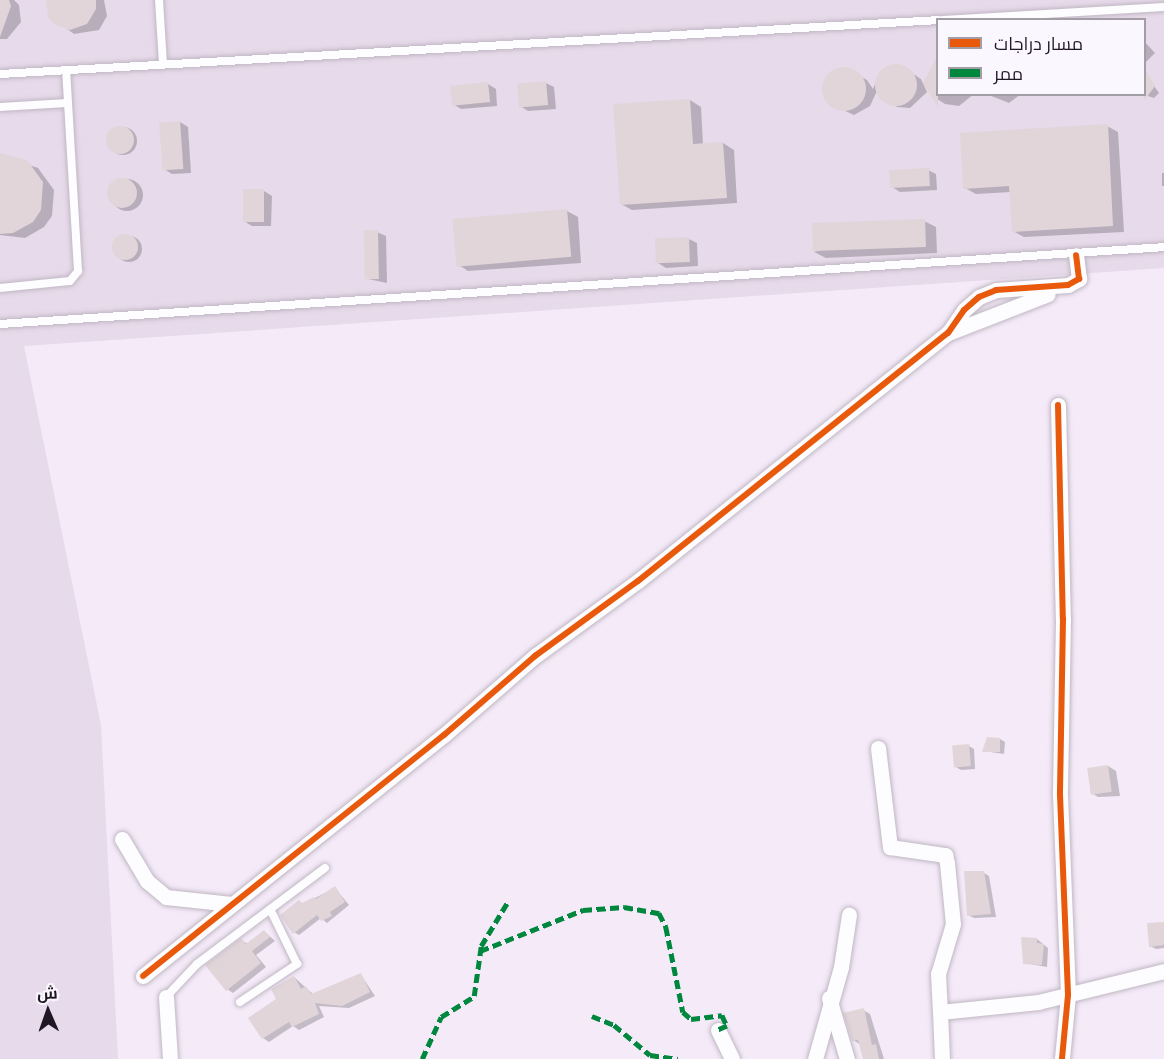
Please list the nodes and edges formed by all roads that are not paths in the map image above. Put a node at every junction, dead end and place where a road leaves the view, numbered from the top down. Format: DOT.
graph roads {
  1 [pos="159,0"];
  2 [pos="1164,7"];
  3 [pos="977,18"];
  4 [pos="936,20"];
  5 [pos="163,64"];
  6 [pos="66,70"];
  7 [pos="0,74"];
  8 [pos="68,103"];
  9 [pos="0,107"];
  10 [pos="1164,247"];
  11 [pos="1076,255"];
  12 [pos="0,288"];
  13 [pos="0,324"];
  14 [pos="1059,405"];
  15 [pos="878,748"];
  16 [pos="122,839"];
  17 [pos="325,868"];
  18 [pos="232,904"];
  19 [pos="270,909"];
  20 [pos="849,915"];
  21 [pos="1164,971"];
  22 [pos="143,976"];
  23 [pos="1068,995"];
  24 [pos="166,997"];
  25 [pos="830,998"];
  26 [pos="240,1002"];
  27 [pos="940,1011"];
  28 [pos="718,1030"];
  29 [pos="170,1059"];
  30 [pos="732,1059"];
  31 [pos="814,1059"];
  32 [pos="847,1059"];
  33 [pos="942,1059"];
  34 [pos="1062,1059"];
  1 -- 5 [label="lane"];
  2 -- 3 [label="lane"];
  4 -- 5 [label="lane"];
  5 -- 6 [label="lane"];
  6 -- 7 [label="lane"];
  6 -- 8 [label="lane"];
  8 -- 9 [label="lane"];
  8 -- 12 [label="lane"];
  10 -- 11 [label="lane"];
  11 -- 13 [label="lane"];
  11 -- 18 [label="street"];
  14 -- 23 [label="street"];
  15 -- 27 [label="street"];
  16 -- 18 [label="street"];
  17 -- 19 [label="lane"];
  18 -- 22 [label="street"];
  19 -- 24 [label="lane"];
  19 -- 26 [label="lane"];
  20 -- 25 [label="street"];
  21 -- 23 [label="street"];
  23 -- 27 [label="street"];
  23 -- 34 [label="street"];
  24 -- 29 [label="street"];
  25 -- 31 [label="street"];
  25 -- 32 [label="street"];
  27 -- 33 [label="street"];
  28 -- 30 [label="street"];
}
